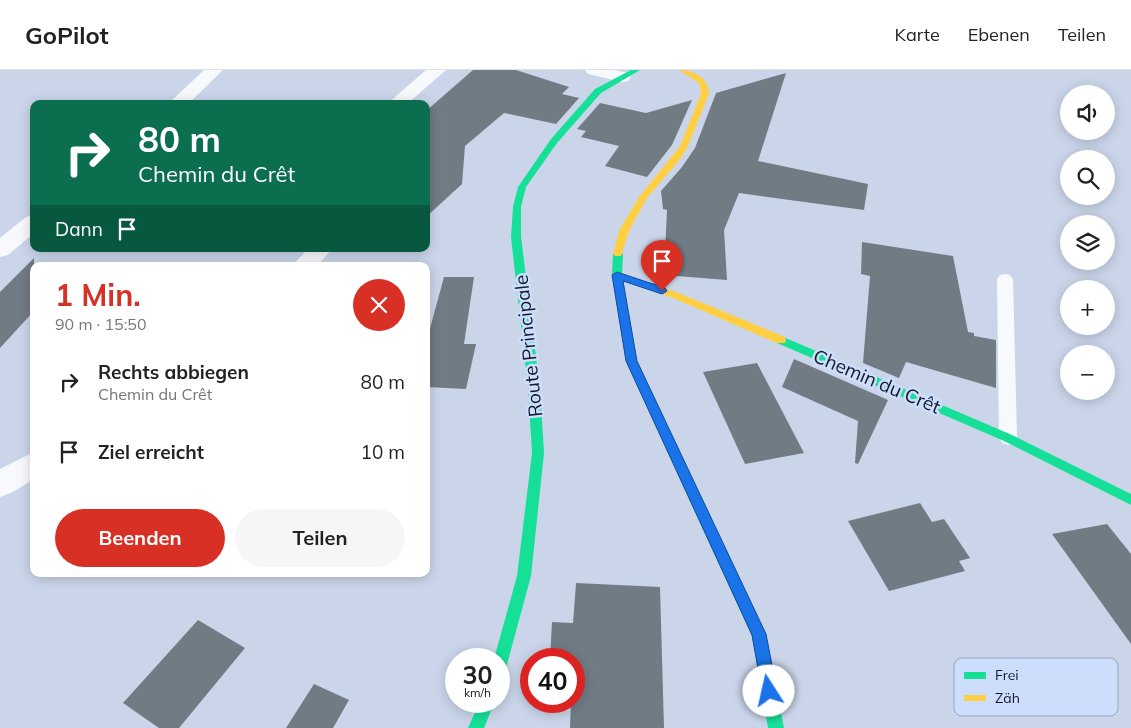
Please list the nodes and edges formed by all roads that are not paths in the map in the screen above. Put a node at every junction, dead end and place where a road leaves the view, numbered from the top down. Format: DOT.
graph roads {
  1 [pos="214,70"];
  2 [pos="437,70"];
  3 [pos="594,70"];
  4 [pos="683,70"];
  5 [pos="629,73"];
  6 [pos="181,100"];
  7 [pos="401,100"];
  8 [pos="30,225"];
  9 [pos="0,250"];
  10 [pos="318,252"];
  11 [pos="308,262"];
  12 [pos="617,275"];
  13 [pos="1005,279"];
  14 [pos="1008,438"];
  15 [pos="30,466"];
  16 [pos="0,484"];
  17 [pos="1131,500"];
  18 [pos="504,648"];
  19 [pos="483,713"];
  20 [pos="476,728"];
  21 [pos="776,728"];
  1 -- 6 [label="street"];
  2 -- 7 [label="street"];
  3 -- 5 [label="street"];
  4 -- 12 [label="street"];
  5 -- 18 [label="street, Route Principale"];
  8 -- 9 [label="street"];
  10 -- 11 [label="street"];
  12 -- 14 [label="street, Chemin du Crêt"];
  12 -- 21 [label="street"];
  13 -- 14 [label="lane"];
  14 -- 17 [label="street, Chemin du Crêt"];
  15 -- 16 [label="street"];
  19 -- 20 [label="street"];
}
